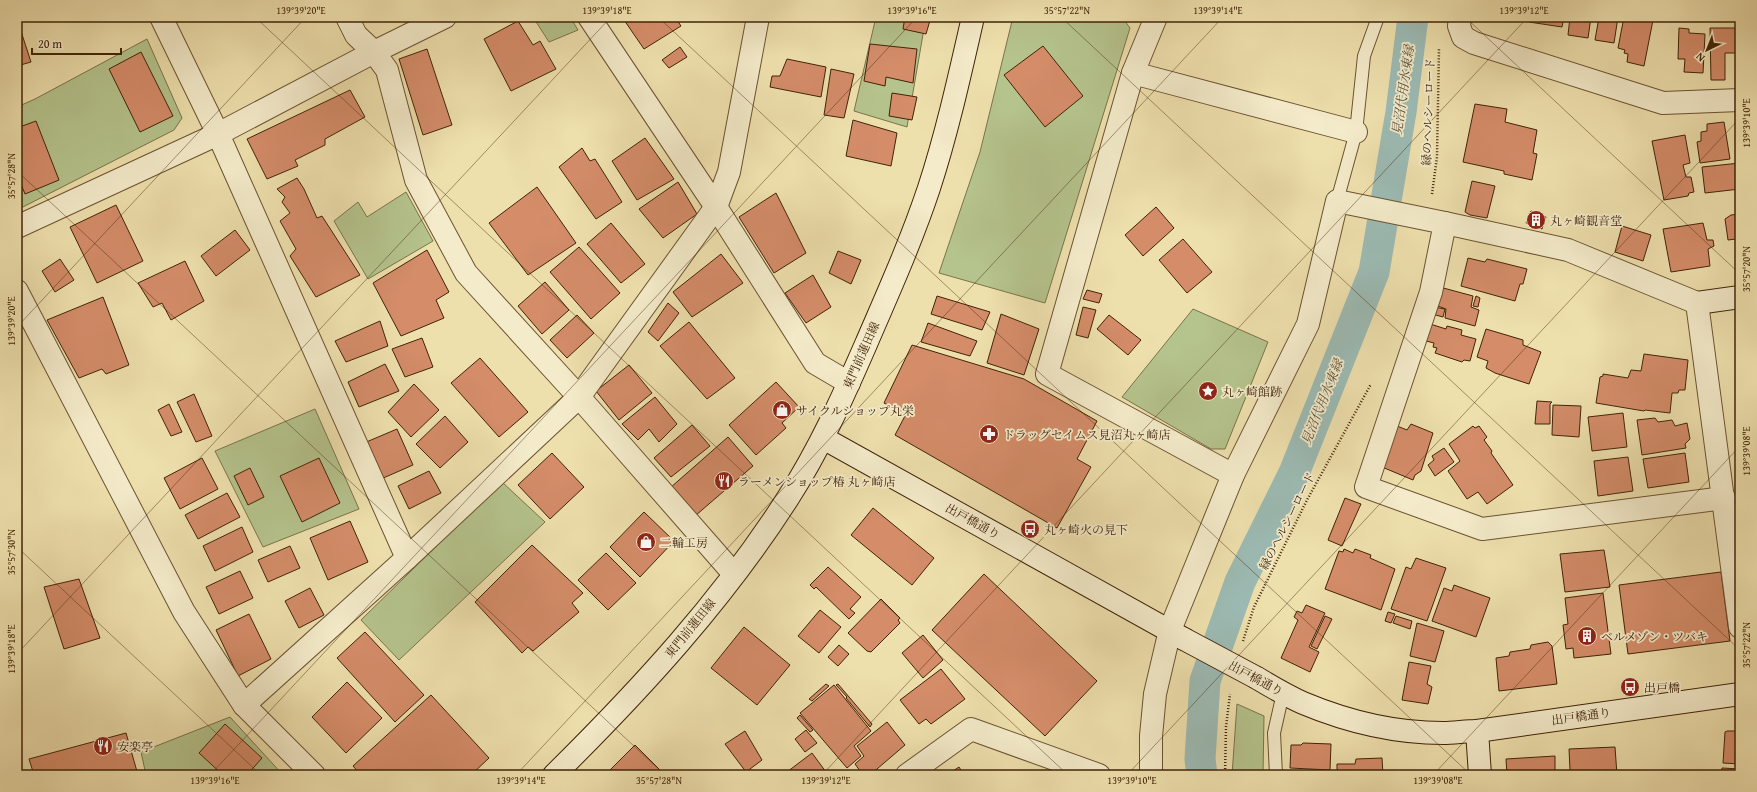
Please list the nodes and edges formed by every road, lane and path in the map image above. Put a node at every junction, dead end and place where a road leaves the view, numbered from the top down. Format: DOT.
graph roads {
  1 [pos="161,17"];
  2 [pos="348,17"];
  3 [pos="445,17"];
  4 [pos="589,17"];
  5 [pos="758,17"];
  6 [pos="973,17"];
  7 [pos="1156,17"];
  8 [pos="1378,17"];
  9 [pos="1460,17"];
  10 [pos="1437,41"];
  11 [pos="374,52"];
  12 [pos="1133,73"];
  13 [pos="1740,100"];
  14 [pos="1356,132"];
  15 [pos="218,134"];
  16 [pos="1431,200"];
  17 [pos="1345,203"];
  18 [pos="716,207"];
  19 [pos="1445,223"];
  20 [pos="17,227"];
  21 [pos="17,291"];
  22 [pos="1740,297"];
  23 [pos="1697,302"];
  24 [pos="1375,377"];
  25 [pos="849,383"];
  26 [pos="579,397"];
  27 [pos="822,438"];
  28 [pos="1233,475"];
  29 [pos="1724,498"];
  30 [pos="407,558"];
  31 [pos="734,574"];
  32 [pos="1740,627"];
  33 [pos="1177,635"];
  34 [pos="1242,642"];
  35 [pos="1232,687"];
  36 [pos="1283,693"];
  37 [pos="1740,694"];
  38 [pos="244,705"];
  39 [pos="1477,730"];
  40 [pos="1090,774"];
  41 [pos="314,775"];
  42 [pos="554,775"];
  43 [pos="907,775"];
  44 [pos="1151,775"];
  45 [pos="1225,775"];
  46 [pos="1276,775"];
  47 [pos="1480,775"];
  1 -- 15 [label="street"];
  2 -- 11 [label="street"];
  3 -- 11 [label="street"];
  4 -- 18 [label="street"];
  5 -- 18 [label="street"];
  6 -- 25 [label="street, 東門前蓮田線"];
  7 -- 12 [label="street"];
  8 -- 14 [label="lane"];
  9 -- 13 [label="street"];
  10 -- 16 [label="path, 緑のヘルシーロード"];
  11 -- 15 [label="street"];
  11 -- 26 [label="street"];
  12 -- 14 [label="street"];
  12 -- 28 [label="street"];
  14 -- 17 [label="lane"];
  15 -- 20 [label="street"];
  15 -- 30 [label="street"];
  17 -- 19 [label="street"];
  17 -- 28 [label="street"];
  18 -- 25 [label="street"];
  18 -- 26 [label="street"];
  19 -- 23 [label="street"];
  19 -- 29 [label="street"];
  21 -- 38 [label="street"];
  22 -- 23 [label="street"];
  23 -- 29 [label="street"];
  24 -- 34 [label="path, 緑のヘルシーロード"];
  25 -- 27 [label="street, 東門前蓮田線"];
  26 -- 30 [label="street"];
  26 -- 31 [label="street"];
  27 -- 31 [label="street, 東門前蓮田線"];
  27 -- 33 [label="street, 出戸橋通り"];
  28 -- 33 [label="street"];
  29 -- 32 [label="street"];
  30 -- 38 [label="street"];
  31 -- 42 [label="street, 東門前蓮田線"];
  33 -- 36 [label="street, 出戸橋通り, bridge"];
  33 -- 44 [label="street"];
  35 -- 45 [label="path"];
  36 -- 39 [label="street, 出戸橋通り"];
  36 -- 46 [label="lane"];
  37 -- 39 [label="street, 出戸橋通り"];
  38 -- 41 [label="street"];
  39 -- 47 [label="street"];
  40 -- 43 [label="street"];
}
